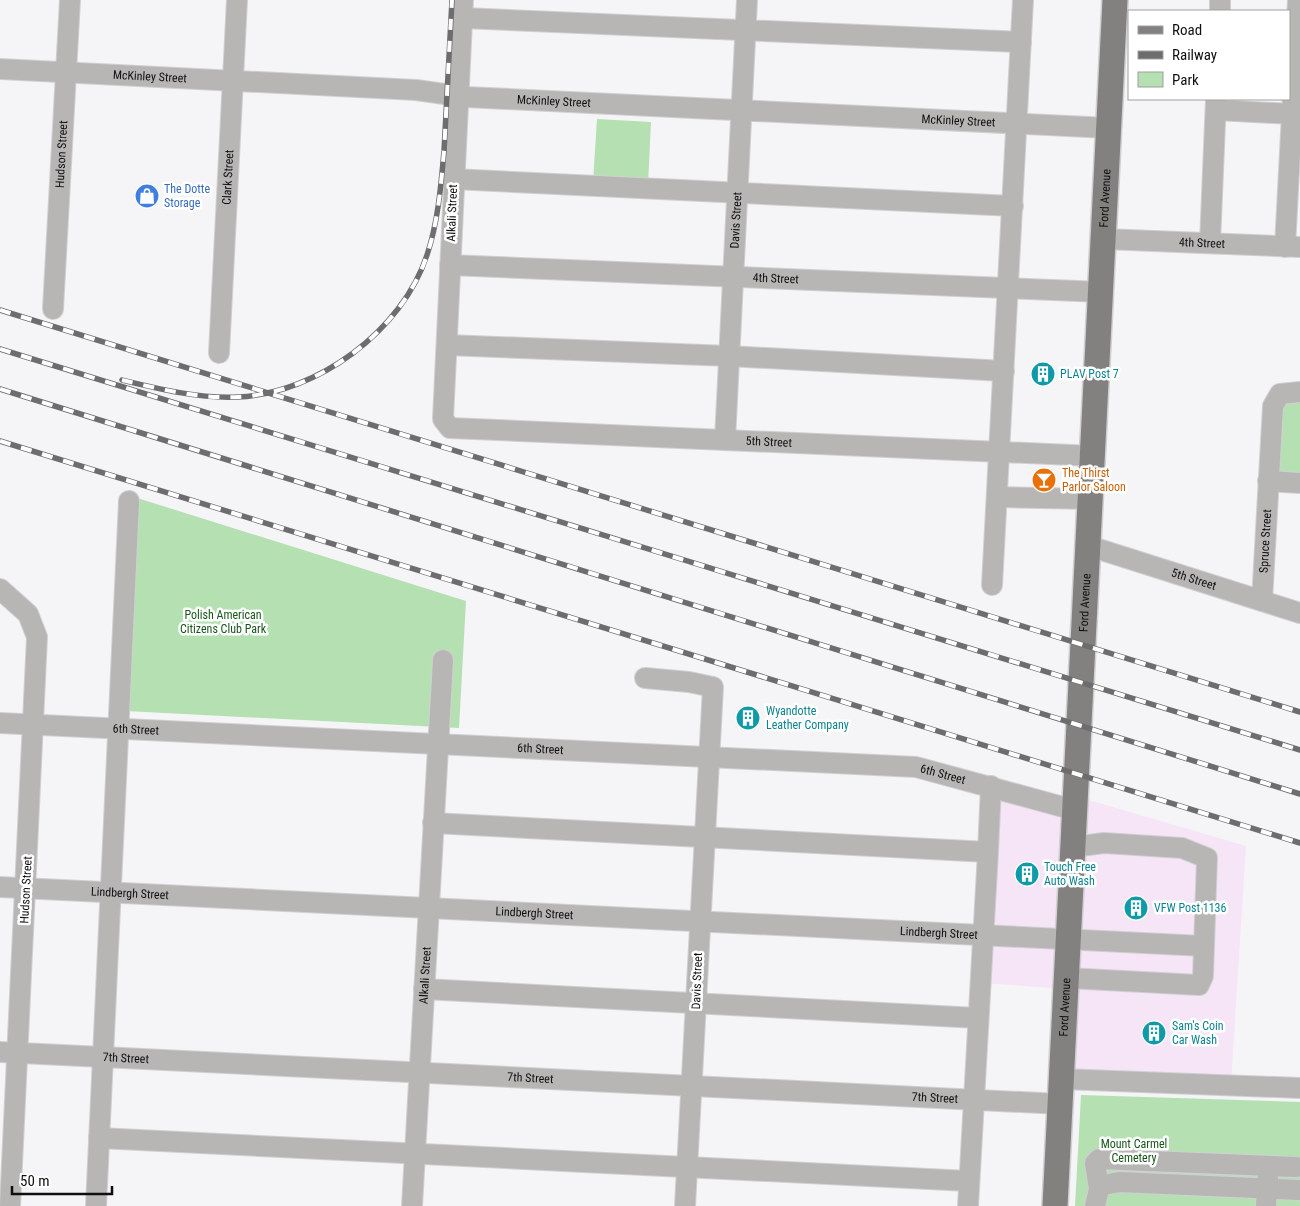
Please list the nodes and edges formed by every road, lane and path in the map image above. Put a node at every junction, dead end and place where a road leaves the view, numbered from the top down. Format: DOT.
graph roads {
  1 [pos="70,0"];
  2 [pos="237,0"];
  3 [pos="747,0"];
  4 [pos="1023,0"];
  5 [pos="1115,0"];
  6 [pos="1298,0"];
  7 [pos="462,9"];
  8 [pos="745,30"];
  9 [pos="1021,42"];
  10 [pos="0,69"];
  11 [pos="66,72"];
  12 [pos="234,81"];
  13 [pos="458,96"];
  14 [pos="1216,105"];
  15 [pos="741,111"];
  16 [pos="1292,114"];
  17 [pos="1017,124"];
  18 [pos="1109,128"];
  19 [pos="453,179"];
  20 [pos="737,194"];
  21 [pos="1012,206"];
  22 [pos="1104,238"];
  23 [pos="1210,243"];
  24 [pos="1292,247"];
  25 [pos="450,265"];
  26 [pos="733,277"];
  27 [pos="1008,289"];
  28 [pos="1102,292"];
  29 [pos="53,310"];
  30 [pos="447,345"];
  31 [pos="219,353"];
  32 [pos="729,356"];
  33 [pos="1004,371"];
  34 [pos="1300,392"];
  35 [pos="446,425"];
  36 [pos="725,440"];
  37 [pos="1000,452"];
  38 [pos="1094,456"];
  39 [pos="1268,481"];
  40 [pos="1300,482"];
  41 [pos="998,497"];
  42 [pos="1091,499"];
  43 [pos="129,501"];
  44 [pos="1089,546"];
  45 [pos="992,585"];
  46 [pos="0,589"];
  47 [pos="1262,601"];
  48 [pos="1300,613"];
  49 [pos="443,660"];
  50 [pos="645,678"];
  51 [pos="0,723"];
  52 [pos="34,724"];
  53 [pos="119,729"];
  54 [pos="438,743"];
  55 [pos="708,757"];
  56 [pos="991,786"];
  57 [pos="1074,810"];
  58 [pos="433,823"];
  59 [pos="705,838"];
  60 [pos="1073,847"];
  61 [pos="988,852"];
  62 [pos="0,887"];
  63 [pos="26,888"];
  64 [pos="110,893"];
  65 [pos="429,907"];
  66 [pos="699,920"];
  67 [pos="983,935"];
  68 [pos="1068,939"];
  69 [pos="1204,946"];
  70 [pos="1067,978"];
  71 [pos="424,989"];
  72 [pos="696,1002"];
  73 [pos="978,1018"];
  74 [pos="9,1053"];
  75 [pos="102,1056"];
  76 [pos="419,1072"];
  77 [pos="1062,1079"];
  78 [pos="691,1086"];
  79 [pos="1300,1088"];
  80 [pos="974,1100"];
  81 [pos="1061,1104"];
  82 [pos="99,1138"];
  83 [pos="415,1154"];
  84 [pos="1268,1166"];
  85 [pos="687,1167"];
  86 [pos="1296,1168"];
  87 [pos="969,1181"];
  88 [pos="1300,1190"];
  89 [pos="1097,1197"];
  90 [pos="1267,1197"];
  91 [pos="10,1206"];
  92 [pos="96,1206"];
  93 [pos="412,1206"];
  94 [pos="685,1206"];
  95 [pos="968,1206"];
  96 [pos="1055,1206"];
  1 -- 11 [label="street, Hudson Street"];
  2 -- 12 [label="street, Clark Street"];
  3 -- 8 [label="street, Davis Street"];
  4 -- 9 [label="street"];
  5 -- 18 [label="main road, Ford Avenue"];
  6 -- 16 [label="street"];
  7 -- 8 [label="street"];
  7 -- 13 [label="street, Alkali Street"];
  8 -- 9 [label="street"];
  8 -- 15 [label="street, Davis Street"];
  9 -- 17 [label="street"];
  10 -- 11 [label="street, McKinley Street"];
  11 -- 12 [label="street, McKinley Street"];
  11 -- 29 [label="street, Hudson Street"];
  12 -- 13 [label="street, McKinley Street"];
  12 -- 31 [label="street, Clark Street"];
  13 -- 15 [label="street, McKinley Street"];
  13 -- 19 [label="street, Alkali Street"];
  14 -- 16 [label="street"];
  14 -- 23 [label="street"];
  15 -- 17 [label="street, McKinley Street"];
  15 -- 20 [label="street, Davis Street"];
  16 -- 24 [label="street"];
  17 -- 18 [label="street, McKinley Street"];
  17 -- 21 [label="street"];
  18 -- 22 [label="main road, Ford Avenue"];
  19 -- 20 [label="street"];
  19 -- 25 [label="street, Alkali Street"];
  20 -- 21 [label="street"];
  20 -- 26 [label="street, Davis Street"];
  21 -- 27 [label="street"];
  22 -- 23 [label="street, 4th Street"];
  22 -- 28 [label="main road, Ford Avenue"];
  23 -- 24 [label="street, 4th Street"];
  25 -- 26 [label="street, 4th Street"];
  25 -- 30 [label="street, Alkali Street"];
  26 -- 27 [label="street, 4th Street"];
  26 -- 32 [label="street, Davis Street"];
  27 -- 28 [label="street, 4th Street"];
  27 -- 33 [label="street"];
  28 -- 38 [label="main road, Ford Avenue"];
  30 -- 32 [label="street"];
  30 -- 35 [label="street, Alkali Street"];
  32 -- 33 [label="street"];
  32 -- 36 [label="street, Davis Street"];
  33 -- 37 [label="street"];
  34 -- 39 [label="street, Spruce Street"];
  35 -- 36 [label="street, 5th Street"];
  36 -- 37 [label="street, 5th Street"];
  37 -- 38 [label="street, 5th Street"];
  37 -- 41 [label="street"];
  38 -- 42 [label="main road, Ford Avenue"];
  39 -- 40 [label="street"];
  39 -- 47 [label="street, Spruce Street"];
  41 -- 42 [label="street"];
  41 -- 45 [label="street"];
  42 -- 44 [label="main road, Ford Avenue"];
  43 -- 53 [label="street"];
  44 -- 47 [label="street, 5th Street"];
  44 -- 57 [label="main road, Ford Avenue"];
  46 -- 52 [label="street, Hudson Street"];
  47 -- 48 [label="street, 5th Street"];
  49 -- 54 [label="street, Alkali Street"];
  50 -- 55 [label="street, Davis Street"];
  51 -- 52 [label="street, 6th Street"];
  52 -- 53 [label="street, 6th Street"];
  52 -- 63 [label="street, Hudson Street"];
  53 -- 54 [label="street, 6th Street"];
  53 -- 64 [label="street"];
  54 -- 55 [label="street, 6th Street"];
  54 -- 58 [label="street, Alkali Street"];
  55 -- 56 [label="street, 6th Street"];
  55 -- 59 [label="street, Davis Street"];
  56 -- 57 [label="street, 6th Street"];
  56 -- 61 [label="street"];
  57 -- 60 [label="main road, Ford Avenue"];
  58 -- 59 [label="street"];
  58 -- 65 [label="street, Alkali Street"];
  59 -- 61 [label="street"];
  59 -- 66 [label="street, Davis Street"];
  60 -- 68 [label="main road, Ford Avenue"];
  60 -- 69 [label="street"];
  61 -- 67 [label="street"];
  62 -- 63 [label="street, Lindbergh Street"];
  63 -- 64 [label="street, Lindbergh Street"];
  63 -- 74 [label="street, Hudson Street"];
  64 -- 65 [label="street, Lindbergh Street"];
  64 -- 75 [label="street"];
  65 -- 66 [label="street, Lindbergh Street"];
  65 -- 71 [label="street, Alkali Street"];
  66 -- 67 [label="street, Lindbergh Street"];
  66 -- 72 [label="street, Davis Street"];
  67 -- 68 [label="street, Lindbergh Street"];
  67 -- 73 [label="street"];
  68 -- 69 [label="street, Lindbergh Street"];
  68 -- 70 [label="main road, Ford Avenue"];
  69 -- 70 [label="street"];
  70 -- 77 [label="main road, Ford Avenue"];
  71 -- 72 [label="street"];
  71 -- 76 [label="street, Alkali Street"];
  72 -- 73 [label="street"];
  72 -- 78 [label="street, Davis Street"];
  73 -- 80 [label="street"];
  74 -- 75 [label="street, 7th Street"];
  74 -- 91 [label="street, Hudson Street"];
  75 -- 76 [label="street, 7th Street"];
  75 -- 82 [label="street"];
  76 -- 78 [label="street, 7th Street"];
  76 -- 83 [label="street, Alkali Street"];
  77 -- 79 [label="street"];
  77 -- 81 [label="main road, Ford Avenue"];
  78 -- 80 [label="street, 7th Street"];
  78 -- 85 [label="street, Davis Street"];
  80 -- 81 [label="street, 7th Street"];
  80 -- 87 [label="street"];
  81 -- 96 [label="main road, Ford Avenue"];
  82 -- 83 [label="street"];
  82 -- 92 [label="street"];
  83 -- 85 [label="street"];
  83 -- 93 [label="street, Alkali Street"];
  84 -- 86 [label="street"];
  84 -- 89 [label="street"];
  84 -- 90 [label="street"];
  85 -- 87 [label="street"];
  85 -- 94 [label="street, Davis Street"];
  87 -- 95 [label="street"];
  88 -- 90 [label="street"];
  89 -- 90 [label="street"];
}
